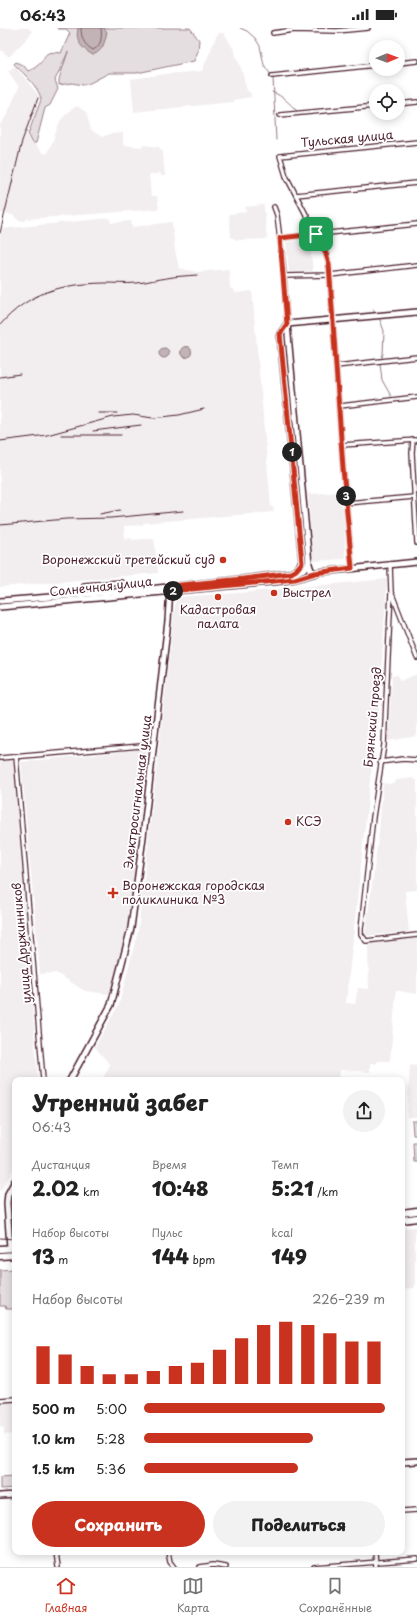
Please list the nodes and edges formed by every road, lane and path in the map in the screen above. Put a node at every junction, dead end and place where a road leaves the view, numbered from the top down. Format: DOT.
graph roads {
  1 [pos="368,28"];
  2 [pos="273,34"];
  3 [pos="417,61"];
  4 [pos="405,62"];
  5 [pos="369,66"];
  6 [pos="272,76"];
  7 [pos="417,102"];
  8 [pos="405,103"];
  9 [pos="369,107"];
  10 [pos="280,115"];
  11 [pos="417,142"];
  12 [pos="417,183"];
  13 [pos="296,195"];
  14 [pos="274,207"];
  15 [pos="417,224"];
  16 [pos="316,234"];
  17 [pos="280,238"];
  18 [pos="417,266"];
  19 [pos="330,275"];
  20 [pos="284,276"];
  21 [pos="417,312"];
  22 [pos="332,320"];
  23 [pos="287,324"];
  24 [pos="283,352"];
  25 [pos="417,357"];
  26 [pos="291,362"];
  27 [pos="336,366"];
  28 [pos="417,397"];
  29 [pos="340,406"];
  30 [pos="415,440"];
  31 [pos="342,445"];
  32 [pos="414,497"];
  33 [pos="346,503"];
  34 [pos="417,544"];
  35 [pos="309,561"];
  36 [pos="417,562"];
  37 [pos="390,564"];
  38 [pos="352,568"];
  39 [pos="291,573"];
  40 [pos="315,573"];
  41 [pos="171,589"];
  42 [pos="122,591"];
  43 [pos="390,592"];
  44 [pos="84,594"];
  45 [pos="0,601"];
  46 [pos="0,607"];
  47 [pos="417,658"];
  48 [pos="154,744"];
  49 [pos="16,756"];
  50 [pos="0,758"];
  51 [pos="417,760"];
  52 [pos="380,762"];
  53 [pos="417,935"];
  54 [pos="43,1077"];
  55 [pos="72,1077"];
  56 [pos="12,1187"];
  57 [pos="417,1211"];
  58 [pos="405,1213"];
  59 [pos="417,1218"];
  60 [pos="405,1220"];
  61 [pos="12,1248"];
  62 [pos="0,1249"];
  63 [pos="12,1255"];
  64 [pos="0,1256"];
  65 [pos="12,1399"];
  66 [pos="0,1400"];
  67 [pos="417,1461"];
  68 [pos="405,1462"];
  69 [pos="12,1495"];
  70 [pos="0,1496"];
  71 [pos="417,1510"];
  72 [pos="405,1512"];
  73 [pos="56,1555"];
  74 [pos="169,1555"];
  75 [pos="375,1555"];
  76 [pos="417,1559"];
  77 [pos="376,1565"];
  78 [pos="58,1567"];
  79 [pos="174,1567"];
  80 [pos="200,1567"];
  81 [pos="226,1567"];
  82 [pos="314,1567"];
  1 -- 2 [label="street"];
  3 -- 4 [label="street"];
  5 -- 6 [label="street"];
  7 -- 8 [label="street"];
  9 -- 10 [label="street"];
  11 -- 13 [label="street, Тульская улица"];
  12 -- 13 [label="street"];
  13 -- 16 [label="street"];
  14 -- 17 [label="street"];
  15 -- 16 [label="street"];
  16 -- 17 [label="street"];
  16 -- 19 [label="street"];
  17 -- 20 [label="street"];
  18 -- 19 [label="street"];
  19 -- 20 [label="street"];
  19 -- 22 [label="street"];
  20 -- 23 [label="street"];
  21 -- 22 [label="street"];
  22 -- 23 [label="street"];
  22 -- 27 [label="street"];
  23 -- 24 [label="street"];
  23 -- 26 [label="street"];
  24 -- 26 [label="street"];
  24 -- 39 [label="street"];
  25 -- 27 [label="street"];
  26 -- 35 [label="street"];
  27 -- 29 [label="street"];
  28 -- 29 [label="street"];
  29 -- 31 [label="street"];
  30 -- 31 [label="street"];
  30 -- 32 [label="street"];
  31 -- 33 [label="street"];
  32 -- 33 [label="street"];
  32 -- 34 [label="street"];
  33 -- 38 [label="street"];
  35 -- 39 [label="street"];
  35 -- 40 [label="street"];
  36 -- 37 [label="street, Солнечная улица"];
  37 -- 38 [label="street, Солнечная улица"];
  37 -- 43 [label="street, Брянский проезд"];
  38 -- 40 [label="street, Солнечная улица"];
  39 -- 41 [label="street, Солнечная улица"];
  40 -- 41 [label="street, Солнечная улица"];
  41 -- 42 [label="street, Солнечная улица"];
  41 -- 46 [label="street, Солнечная улица"];
  41 -- 48 [label="street, Электросигнальная улица"];
  42 -- 44 [label="street, Солнечная улица"];
  42 -- 44 [label="street"];
  43 -- 47 [label="street"];
  43 -- 52 [label="street, Брянский проезд"];
  44 -- 45 [label="street, Солнечная улица"];
  48 -- 49 [label="street"];
  48 -- 55 [label="street, Электросигнальная улица"];
  49 -- 50 [label="street"];
  49 -- 54 [label="street, улица Дружинников"];
  51 -- 52 [label="street"];
  52 -- 53 [label="street, Брянский проезд"];
  56 -- 61 [label="street"];
  57 -- 58 [label="main road"];
  59 -- 60 [label="main road"];
  61 -- 62 [label="main road"];
  63 -- 64 [label="main road"];
  65 -- 66 [label="street"];
  67 -- 68 [label="street"];
  69 -- 70 [label="street"];
  71 -- 72 [label="street"];
  73 -- 78 [label="street"];
  74 -- 79 [label="street"];
  75 -- 77 [label="street"];
  76 -- 77 [label="street"];
  77 -- 82 [label="street"];
  80 -- 81 [label="street"];
}
